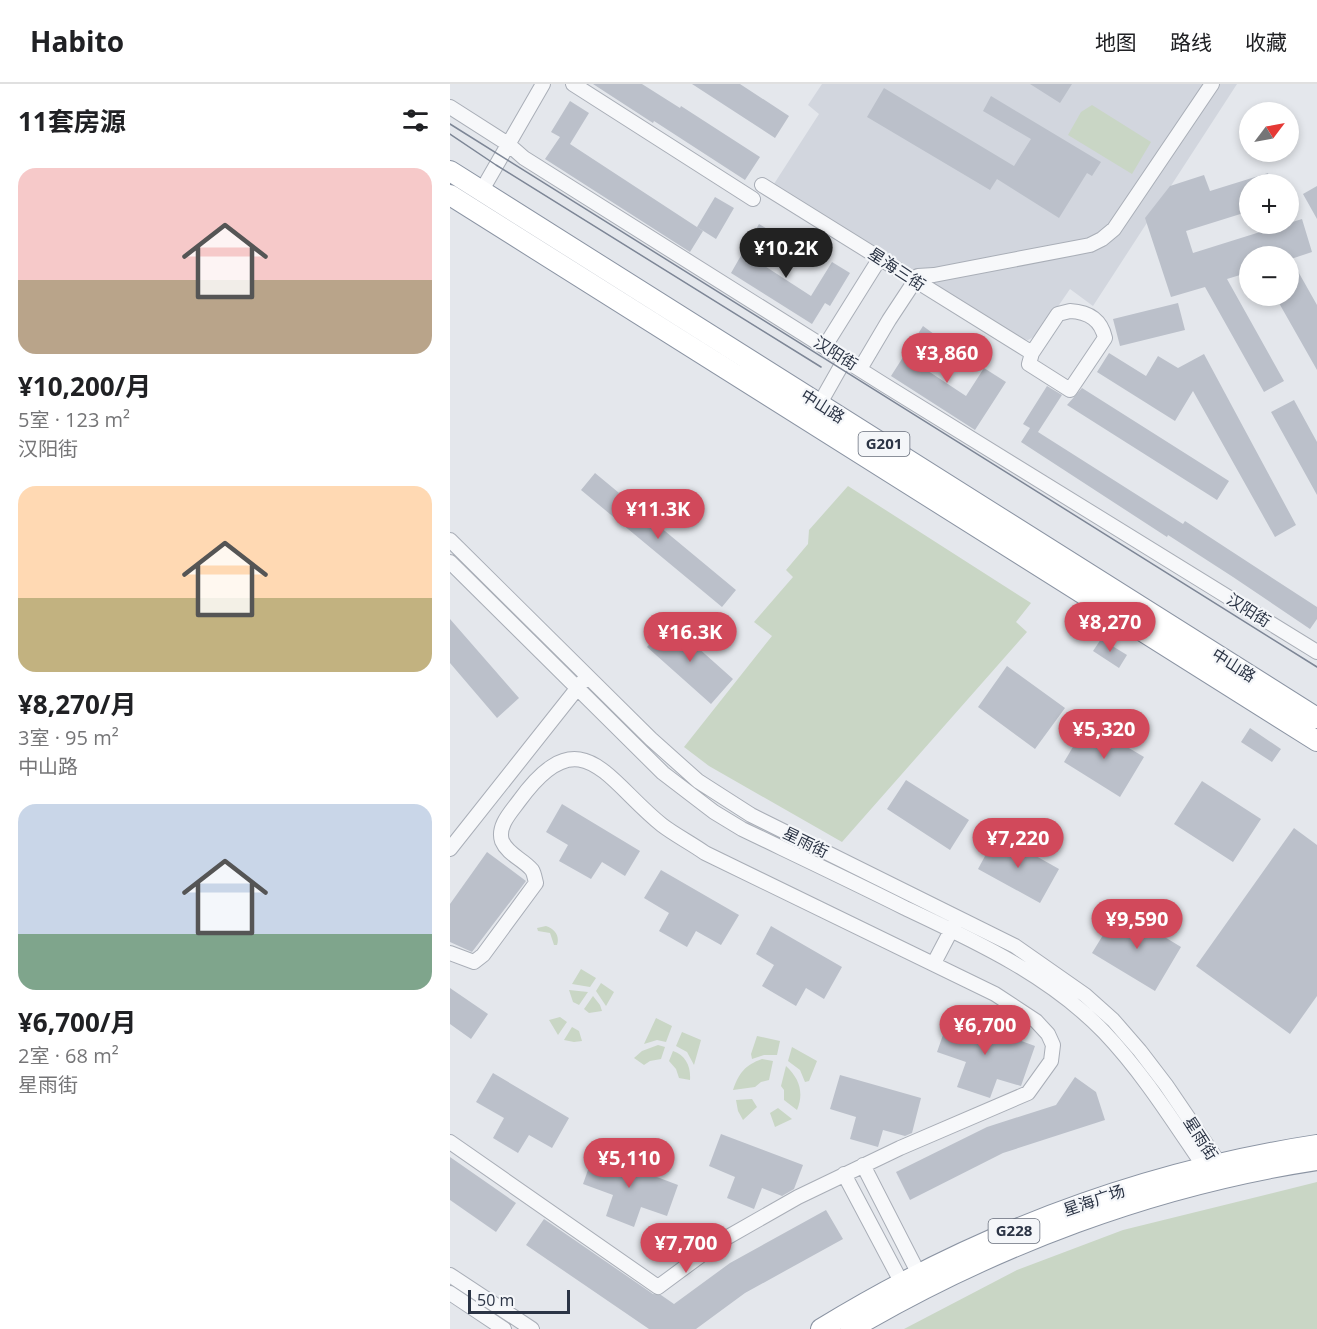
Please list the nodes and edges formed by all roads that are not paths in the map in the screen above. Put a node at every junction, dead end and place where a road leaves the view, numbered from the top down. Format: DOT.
graph roads {
  1 [pos="543,84"];
  2 [pos="573,84"];
  3 [pos="1212,84"];
  4 [pos="450,107"];
  5 [pos="508,144"];
  6 [pos="450,171"];
  7 [pos="762,185"];
  8 [pos="482,190"];
  9 [pos="450,195"];
  10 [pos="753,199"];
  11 [pos="880,258"];
  12 [pos="914,281"];
  13 [pos="825,346"];
  14 [pos="1032,352"];
  15 [pos="845,359"];
  16 [pos="860,369"];
  17 [pos="819,404"];
  18 [pos="809,421"];
  19 [pos="450,540"];
  20 [pos="450,562"];
  21 [pos="1317,652"];
  22 [pos="587,676"];
  23 [pos="578,688"];
  24 [pos="1317,718"];
  25 [pos="1317,741"];
  26 [pos="497,790"];
  27 [pos="517,804"];
  28 [pos="450,849"];
  29 [pos="954,914"];
  30 [pos="947,928"];
  31 [pos="450,953"];
  32 [pos="930,961"];
  33 [pos="450,1142"];
  34 [pos="1317,1145"];
  35 [pos="1317,1160"];
  36 [pos="863,1165"];
  37 [pos="1212,1170"];
  38 [pos="844,1174"];
  39 [pos="450,1275"];
  40 [pos="916,1289"];
  41 [pos="450,1293"];
  42 [pos="504,1329"];
  43 [pos="532,1329"];
  44 [pos="821,1329"];
  45 [pos="851,1329"];
  1 -- 5 [label="street"];
  2 -- 10 [label="street"];
  3 -- 12 [label="street"];
  4 -- 5 [label="street, 汉阳街"];
  5 -- 8 [label="street"];
  5 -- 13 [label="street, 汉阳街"];
  6 -- 8 [label="highway, 中山路 / G201"];
  7 -- 11 [label="street, 星海三街"];
  8 -- 17 [label="highway, 中山路 / G201"];
  9 -- 18 [label="highway, 中山路 / G201"];
  11 -- 12 [label="street, 星海三街"];
  11 -- 13 [label="street"];
  12 -- 14 [label="street, 星海三街"];
  12 -- 16 [label="street"];
  13 -- 15 [label="street, 汉阳街"];
  14 -- 14 [label="street"];
  15 -- 16 [label="street, 汉阳街"];
  15 -- 17 [label="street"];
  16 -- 21 [label="street, 汉阳街"];
  17 -- 18 [label="street"];
  17 -- 24 [label="highway, 中山路 / G201"];
  18 -- 25 [label="highway, 中山路 / G201"];
  19 -- 22 [label="street, 星雨街"];
  20 -- 23 [label="street, 星雨街"];
  22 -- 23 [label="street"];
  22 -- 29 [label="street, 星雨街"];
  23 -- 26 [label="street"];
  23 -- 30 [label="street, 星雨街"];
  26 -- 27 [label="street"];
  26 -- 28 [label="street"];
  27 -- 31 [label="street"];
  27 -- 32 [label="street"];
  29 -- 30 [label="street"];
  29 -- 37 [label="street, 星雨街"];
  30 -- 32 [label="street"];
  30 -- 37 [label="street, 星雨街"];
  32 -- 36 [label="street"];
  33 -- 38 [label="street"];
  34 -- 37 [label="highway, 星海广场 / G228"];
  35 -- 37 [label="highway, 星海广场 / G228"];
  36 -- 38 [label="street"];
  36 -- 40 [label="street"];
  37 -- 40 [label="highway, 星海广场 / G228"];
  38 -- 40 [label="street"];
  39 -- 43 [label="street"];
  40 -- 44 [label="highway, 星海广场 / G228"];
  40 -- 45 [label="highway, 星海广场 / G228"];
  41 -- 42 [label="street"];
}
